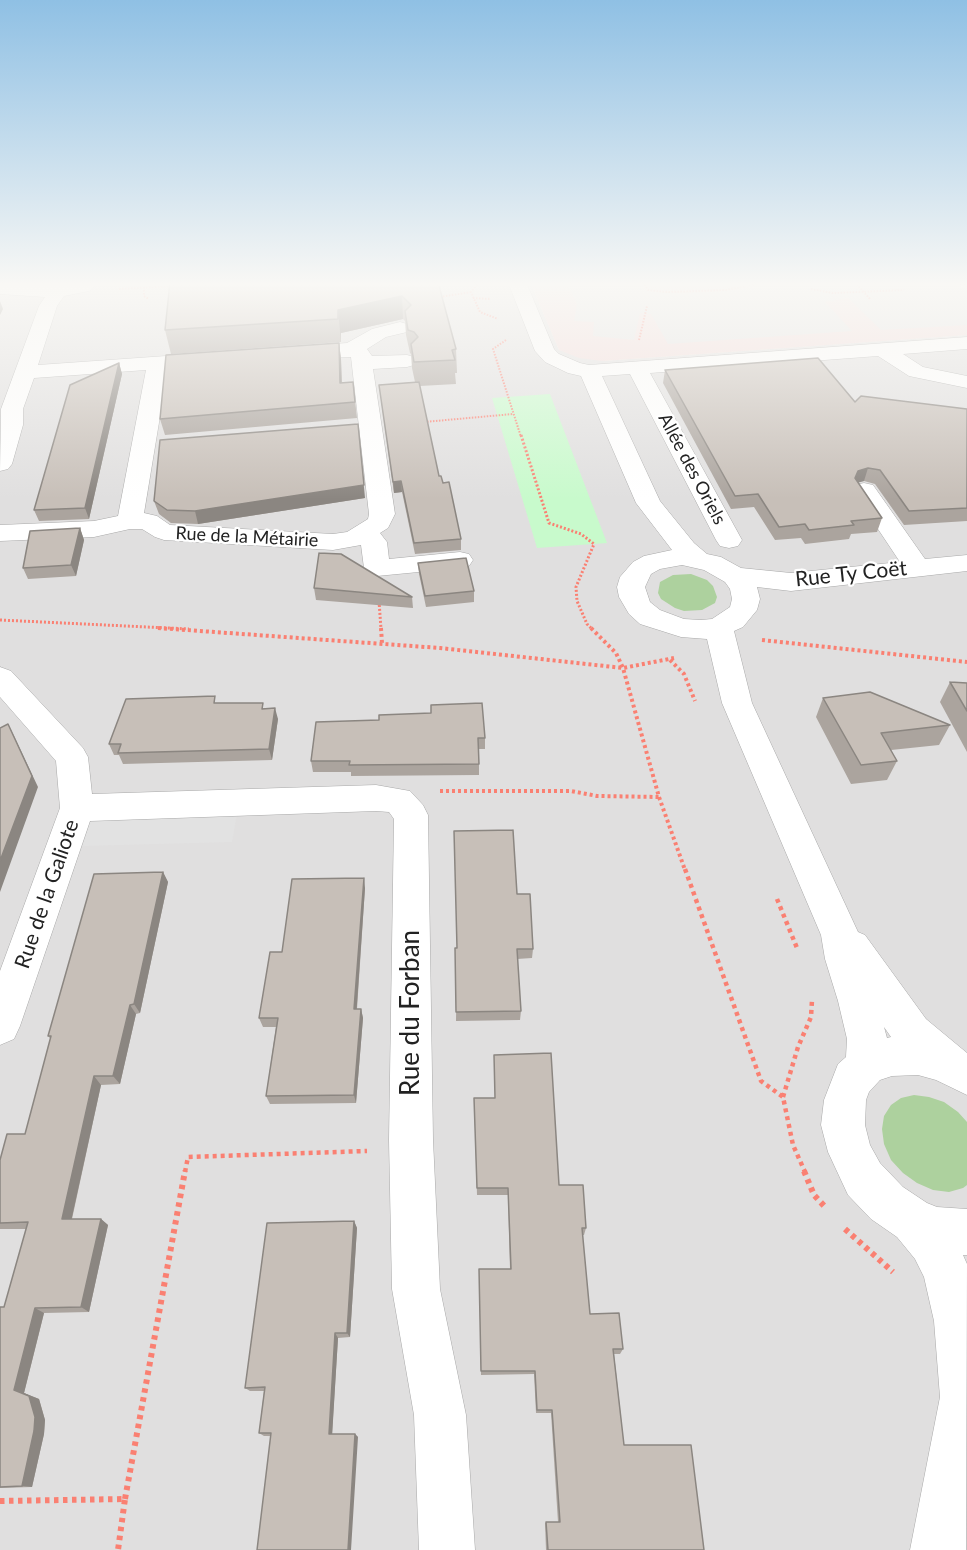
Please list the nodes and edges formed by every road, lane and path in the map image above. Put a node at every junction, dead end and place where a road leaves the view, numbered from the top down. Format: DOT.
graph roads {
  1 [pos="26,354"];
  2 [pos="289,354"];
  3 [pos="495,354"];
  4 [pos="548,354"];
  5 [pos="817,354"];
  6 [pos="890,354"];
  7 [pos="358,356"];
  8 [pos="228,358"];
  9 [pos="407,361"];
  10 [pos="22,363"];
  11 [pos="158,363"];
  12 [pos="637,367"];
  13 [pos="589,371"];
  14 [pos="967,382"];
  15 [pos="513,414"];
  16 [pos="371,426"];
  17 [pos="347,428"];
  18 [pos="169,444"];
  19 [pos="145,446"];
  20 [pos="0,464"];
  21 [pos="864,490"];
  22 [pos="648,503"];
  23 [pos="130,521"];
  24 [pos="0,533"];
  25 [pos="366,533"];
  26 [pos="729,540"];
  27 [pos="697,559"];
  28 [pos="460,560"];
  29 [pos="653,562"];
  30 [pos="967,563"];
  31 [pos="918,567"];
  32 [pos="377,568"];
  33 [pos="735,576"];
  34 [pos="0,620"];
  35 [pos="714,641"];
  36 [pos="382,643"];
  37 [pos="662,655"];
  38 [pos="671,661"];
  39 [pos="967,662"];
  40 [pos="623,668"];
  41 [pos="0,678"];
  42 [pos="697,706"];
  43 [pos="659,797"];
  44 [pos="398,800"];
  45 [pos="77,808"];
  46 [pos="777,898"];
  47 [pos="840,935"];
  48 [pos="799,952"];
  49 [pos="812,997"];
  50 [pos="0,1026"];
  51 [pos="866,1065"];
  52 [pos="956,1069"];
  53 [pos="783,1097"];
  54 [pos="412,1148"];
  55 [pos="828,1210"];
  56 [pos="913,1221"];
  57 [pos="842,1226"];
  58 [pos="967,1232"];
  59 [pos="899,1277"];
  60 [pos="966,1393"];
  61 [pos="125,1499"];
  62 [pos="0,1502"];
  63 [pos="118,1550"];
  64 [pos="447,1550"];
  65 [pos="938,1550"];
  1 -- 10 [label="street"];
  2 -- 7 [label="street"];
  3 -- 15 [label="path"];
  4 -- 13 [label="street"];
  5 -- 12 [label="street"];
  6 -- 14 [label="street"];
  7 -- 9 [label="street"];
  7 -- 16 [label="street"];
  8 -- 11 [label="street"];
  10 -- 11 [label="street"];
  10 -- 20 [label="street"];
  11 -- 19 [label="street"];
  12 -- 13 [label="street"];
  12 -- 26 [label="street, Allée des Oriels"];
  13 -- 22 [label="street"];
  15 -- 16 [label="path"];
  15 -- 40 [label="path"];
  16 -- 17 [label="street"];
  16 -- 25 [label="street"];
  18 -- 19 [label="street"];
  19 -- 23 [label="street"];
  21 -- 31 [label="street"];
  22 -- 27 [label="street"];
  22 -- 29 [label="street"];
  23 -- 24 [label="street, Rue de la Métairie"];
  23 -- 25 [label="street, Rue de la Métairie"];
  25 -- 32 [label="street"];
  27 -- 29 [label="street"];
  27 -- 33 [label="street"];
  28 -- 32 [label="street"];
  29 -- 35 [label="street"];
  30 -- 31 [label="street, Rue Ty Coët"];
  31 -- 33 [label="street, Rue Ty Coët"];
  32 -- 36 [label="path"];
  33 -- 35 [label="street"];
  34 -- 36 [label="path"];
  35 -- 38 [label="path"];
  35 -- 39 [label="path"];
  35 -- 47 [label="street"];
  36 -- 40 [label="path"];
  37 -- 38 [label="path"];
  38 -- 40 [label="path"];
  38 -- 42 [label="path"];
  40 -- 43 [label="path"];
  41 -- 45 [label="street, Rue de la Galiote"];
  43 -- 44 [label="path"];
  43 -- 53 [label="path"];
  44 -- 45 [label="street"];
  44 -- 54 [label="street, Rue du Forban"];
  45 -- 50 [label="street, Rue de la Galiote"];
  46 -- 48 [label="path"];
  47 -- 51 [label="street"];
  47 -- 52 [label="street"];
  49 -- 53 [label="path"];
  51 -- 52 [label="street"];
  51 -- 56 [label="street"];
  53 -- 55 [label="path"];
  54 -- 61 [label="path"];
  54 -- 64 [label="street, Rue du Forban"];
  56 -- 58 [label="street"];
  56 -- 60 [label="street"];
  57 -- 59 [label="path"];
  60 -- 65 [label="street"];
  61 -- 62 [label="path"];
  61 -- 63 [label="path"];
}
